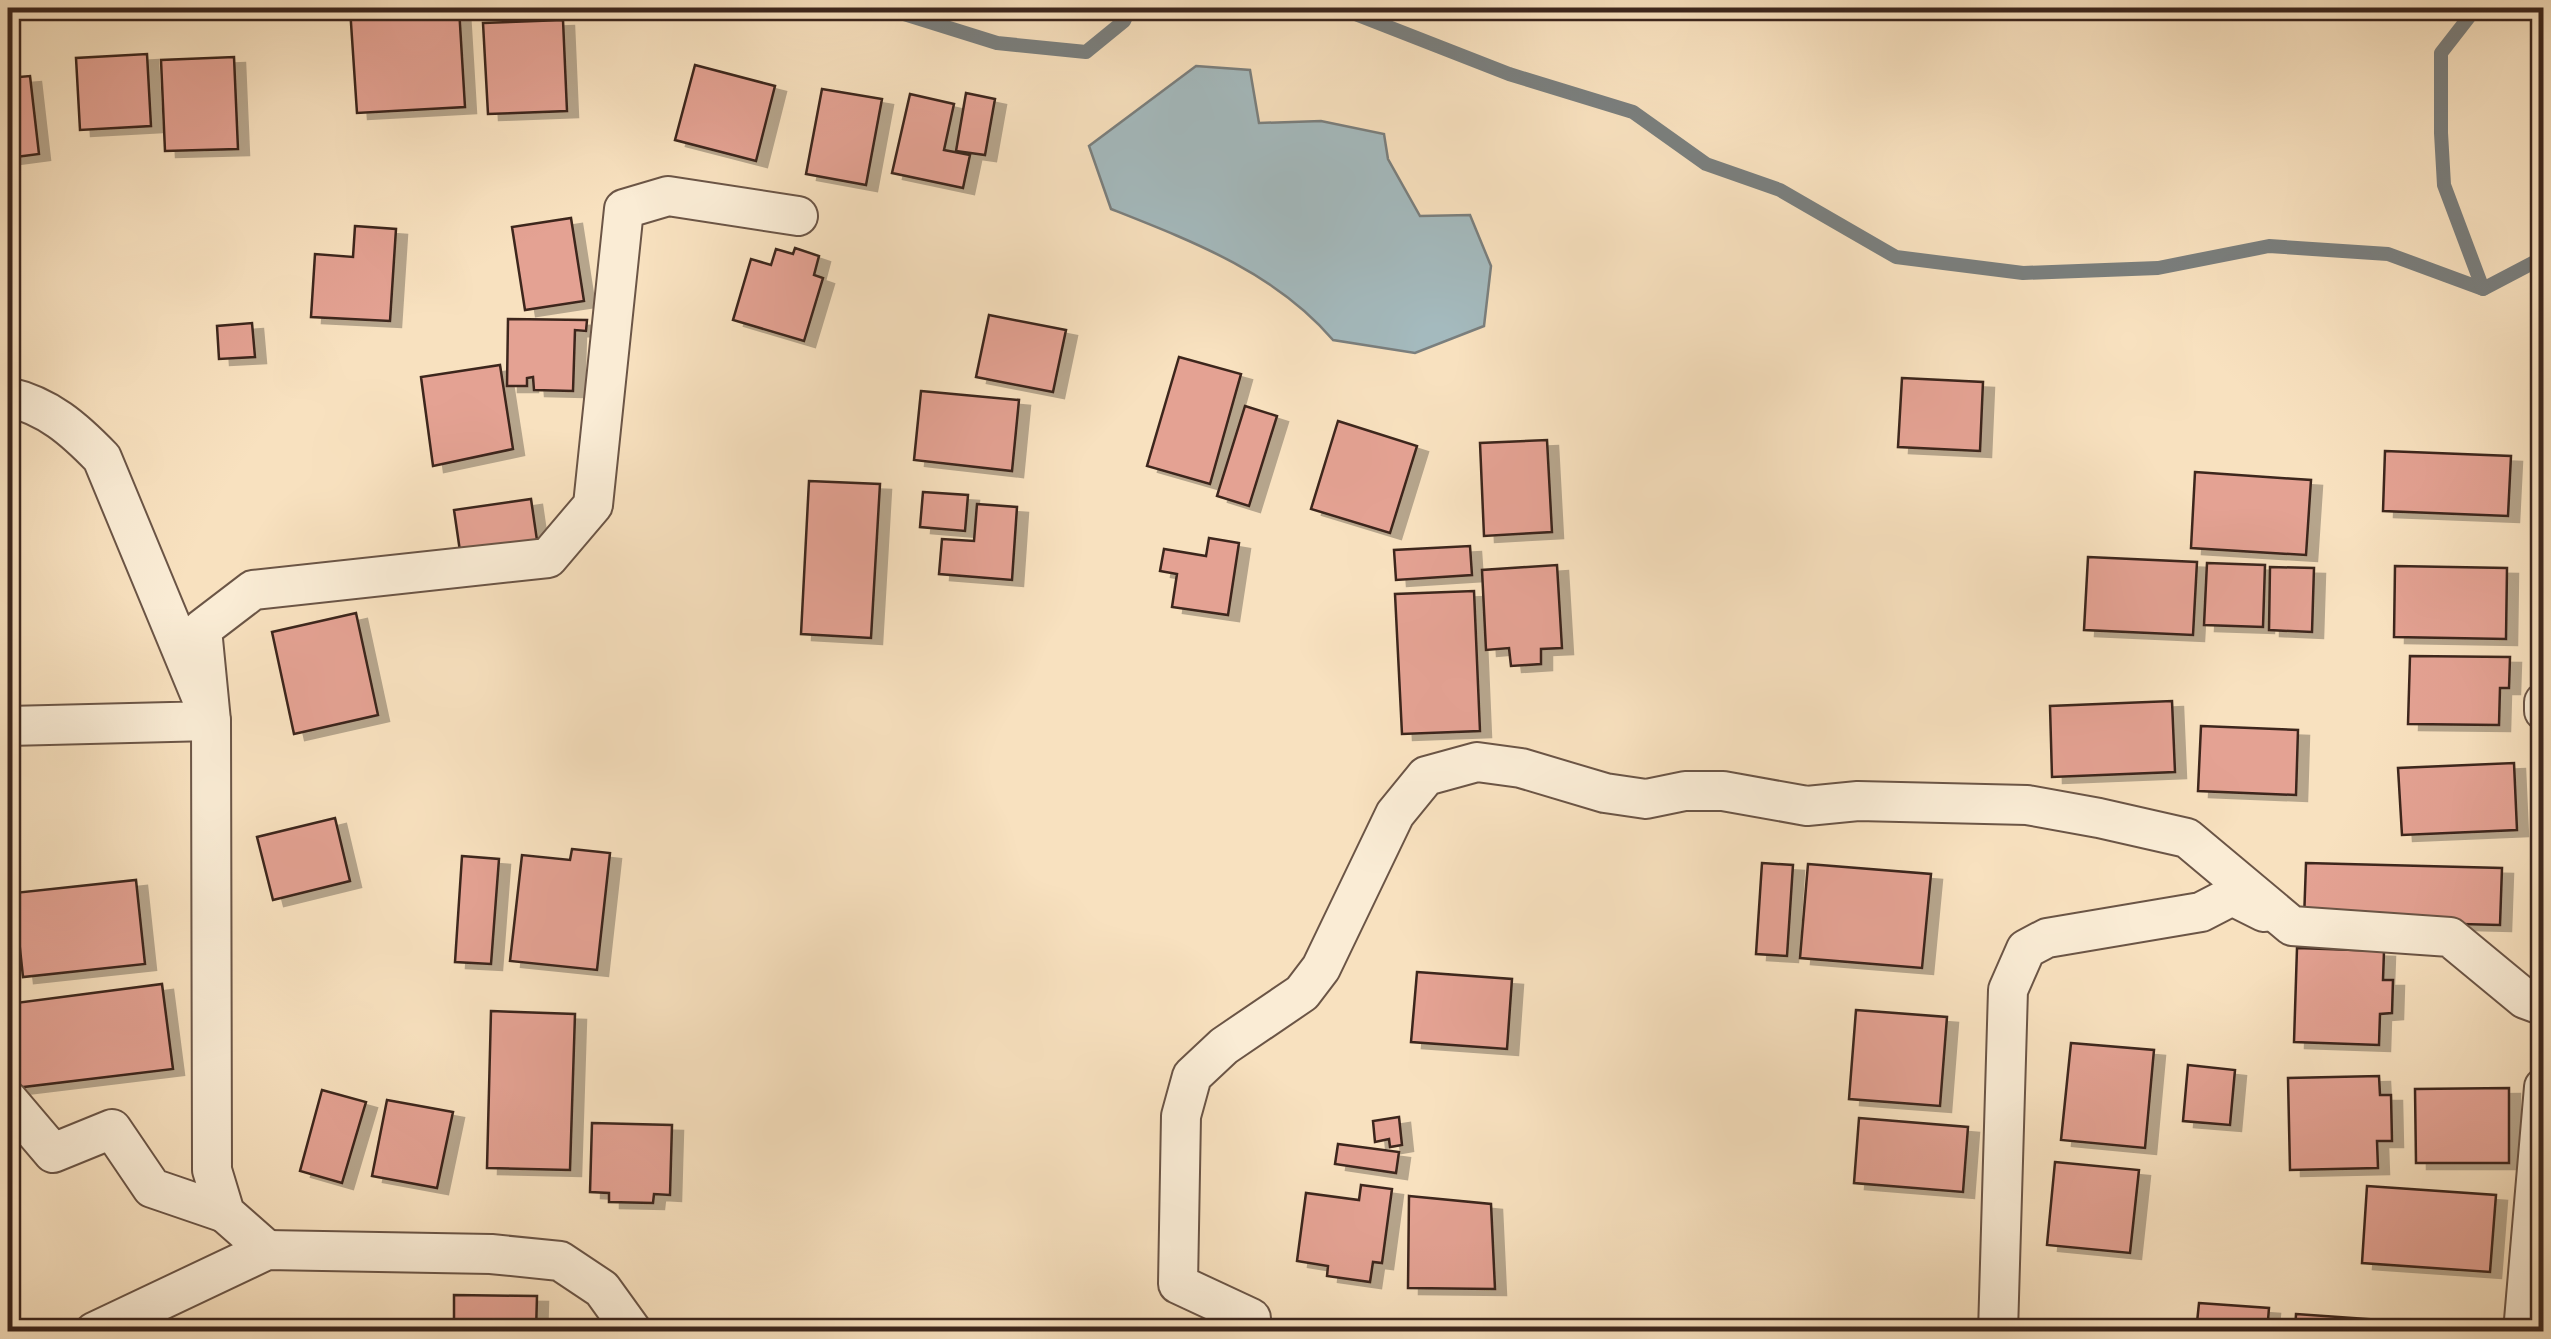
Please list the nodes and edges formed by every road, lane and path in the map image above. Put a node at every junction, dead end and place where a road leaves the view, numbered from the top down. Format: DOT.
graph roads {
  1 [pos="798,216"];
  2 [pos="8,397"];
  3 [pos="2544,702"];
  4 [pos="2544,711"];
  5 [pos="211,721"];
  6 [pos="8,726"];
  7 [pos="2292,926"];
  8 [pos="2544,1006"];
  9 [pos="2544,1087"];
  10 [pos="8,1100"];
  11 [pos="225,1214"];
  12 [pos="267,1250"];
  13 [pos="94,1332"];
  14 [pos="632,1332"];
  15 [pos="1250,1332"];
  16 [pos="1998,1332"];
  17 [pos="2523,1332"];
  1 -- 5 [label="street"];
  2 -- 5 [label="street"];
  3 -- 4 [label="street"];
  5 -- 6 [label="street"];
  5 -- 11 [label="street"];
  7 -- 8 [label="street"];
  7 -- 15 [label="street"];
  7 -- 16 [label="street"];
  9 -- 17 [label="street"];
  10 -- 11 [label="street"];
  11 -- 12 [label="street"];
  12 -- 13 [label="street"];
  12 -- 14 [label="street"];
}
